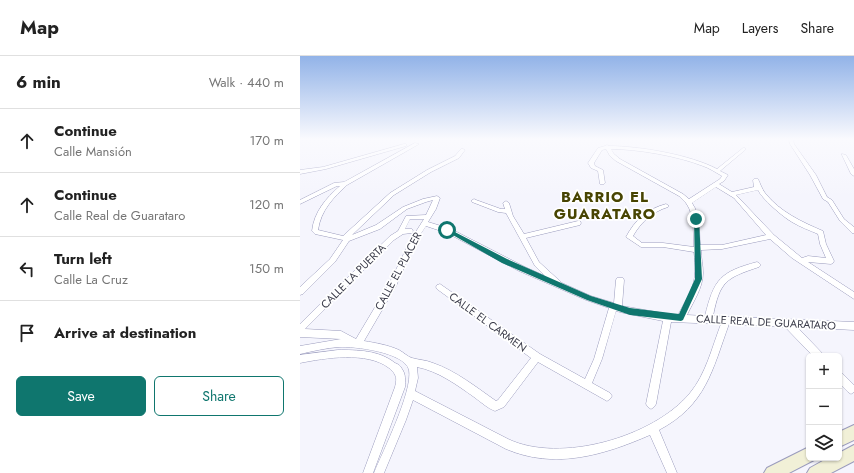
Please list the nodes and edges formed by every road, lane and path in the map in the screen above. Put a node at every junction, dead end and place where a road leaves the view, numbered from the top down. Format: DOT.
graph roads {
  1 [pos="356,158"];
  2 [pos="393,158"];
  3 [pos="454,158"];
  4 [pos="593,158"];
  5 [pos="616,158"];
  6 [pos="681,158"];
  7 [pos="732,158"];
  8 [pos="801,158"];
  9 [pos="804,158"];
  10 [pos="846,158"];
  11 [pos="805,164"];
  12 [pos="717,171"];
  13 [pos="300,172"];
  14 [pos="854,174"];
  15 [pos="602,183"];
  16 [pos="345,184"];
  17 [pos="715,184"];
  18 [pos="732,194"];
  19 [pos="474,201"];
  20 [pos="300,202"];
  21 [pos="689,202"];
  22 [pos="506,203"];
  23 [pos="666,206"];
  24 [pos="508,211"];
  25 [pos="426,220"];
  26 [pos="578,223"];
  27 [pos="847,223"];
  28 [pos="854,225"];
  29 [pos="410,231"];
  30 [pos="854,231"];
  31 [pos="401,232"];
  32 [pos="771,236"];
  33 [pos="522,238"];
  34 [pos="345,239"];
  35 [pos="697,249"];
  36 [pos="802,261"];
  37 [pos="757,265"];
  38 [pos="620,280"];
  39 [pos="440,287"];
  40 [pos="563,287"];
  41 [pos="300,292"];
  42 [pos="854,296"];
  43 [pos="615,307"];
  44 [pos="668,318"];
  45 [pos="681,318"];
  46 [pos="708,319"];
  47 [pos="726,320"];
  48 [pos="787,323"];
  49 [pos="854,326"];
  50 [pos="300,329"];
  51 [pos="300,333"];
  52 [pos="357,344"];
  53 [pos="300,350"];
  54 [pos="816,353"];
  55 [pos="537,357"];
  56 [pos="300,359"];
  57 [pos="410,362"];
  58 [pos="842,379"];
  59 [pos="587,384"];
  60 [pos="851,389"];
  61 [pos="410,393"];
  62 [pos="607,396"];
  63 [pos="651,404"];
  64 [pos="653,429"];
  65 [pos="854,432"];
  66 [pos="842,438"];
  67 [pos="854,453"];
  68 [pos="806,456"];
  69 [pos="368,473"];
  70 [pos="379,473"];
  71 [pos="672,473"];
  72 [pos="772,473"];
  73 [pos="815,473"];
  1 -- 13 [label="street"];
  2 -- 16 [label="street"];
  3 -- 34 [label="street"];
  4 -- 15 [label="street"];
  5 -- 21 [label="street"];
  6 -- 12 [label="street"];
  7 -- 12 [label="street"];
  8 -- 11 [label="street"];
  9 -- 11 [label="street"];
  10 -- 14 [label="street"];
  11 -- 27 [label="street"];
  12 -- 17 [label="street"];
  16 -- 20 [label="street"];
  16 -- 34 [label="street"];
  17 -- 18 [label="street"];
  17 -- 21 [label="street"];
  18 -- 32 [label="street"];
  18 -- 36 [label="street"];
  19 -- 24 [label="street"];
  21 -- 35 [label="street"];
  22 -- 24 [label="street"];
  23 -- 35 [label="street"];
  24 -- 33 [label="street"];
  25 -- 31 [label="street, CALLE LA PUERTA"];
  25 -- 34 [label="street, CALLE EL PLACER"];
  25 -- 40 [label="street, CALLE REAL DE GUARATARO"];
  25 -- 52 [label="street, CALLE EL PLACER"];
  26 -- 33 [label="street"];
  27 -- 28 [label="street"];
  27 -- 30 [label="street"];
  29 -- 31 [label="street"];
  31 -- 50 [label="street, CALLE LA PUERTA"];
  32 -- 35 [label="street"];
  32 -- 36 [label="street"];
  33 -- 40 [label="street"];
  34 -- 41 [label="street"];
  35 -- 45 [label="street"];
  36 -- 42 [label="street"];
  37 -- 46 [label="street"];
  38 -- 43 [label="street"];
  39 -- 55 [label="street, CALLE EL CARMEN"];
  40 -- 43 [label="street, CALLE REAL DE GUARATARO"];
  43 -- 44 [label="street, CALLE REAL DE GUARATARO"];
  43 -- 59 [label="street"];
  44 -- 45 [label="street, CALLE REAL DE GUARATARO"];
  44 -- 63 [label="street"];
  45 -- 46 [label="street, CALLE REAL DE GUARATARO"];
  46 -- 47 [label="street, CALLE REAL DE GUARATARO"];
  47 -- 48 [label="street, CALLE REAL DE GUARATARO"];
  47 -- 64 [label="street"];
  48 -- 49 [label="street, CALLE REAL DE GUARATARO"];
  48 -- 54 [label="street"];
  51 -- 52 [label="street"];
  52 -- 53 [label="street"];
  52 -- 57 [label="street"];
  55 -- 57 [label="street, CALLE EL CARMEN"];
  55 -- 59 [label="street, CALLE EL CARMEN"];
  56 -- 69 [label="street"];
  57 -- 61 [label="street"];
  58 -- 60 [label="street"];
  59 -- 62 [label="street, CALLE EL CARMEN"];
  61 -- 64 [label="street"];
  61 -- 70 [label="street"];
  64 -- 71 [label="street"];
  65 -- 66 [label="main road"];
  67 -- 73 [label="main road"];
  68 -- 72 [label="main road"];
}
